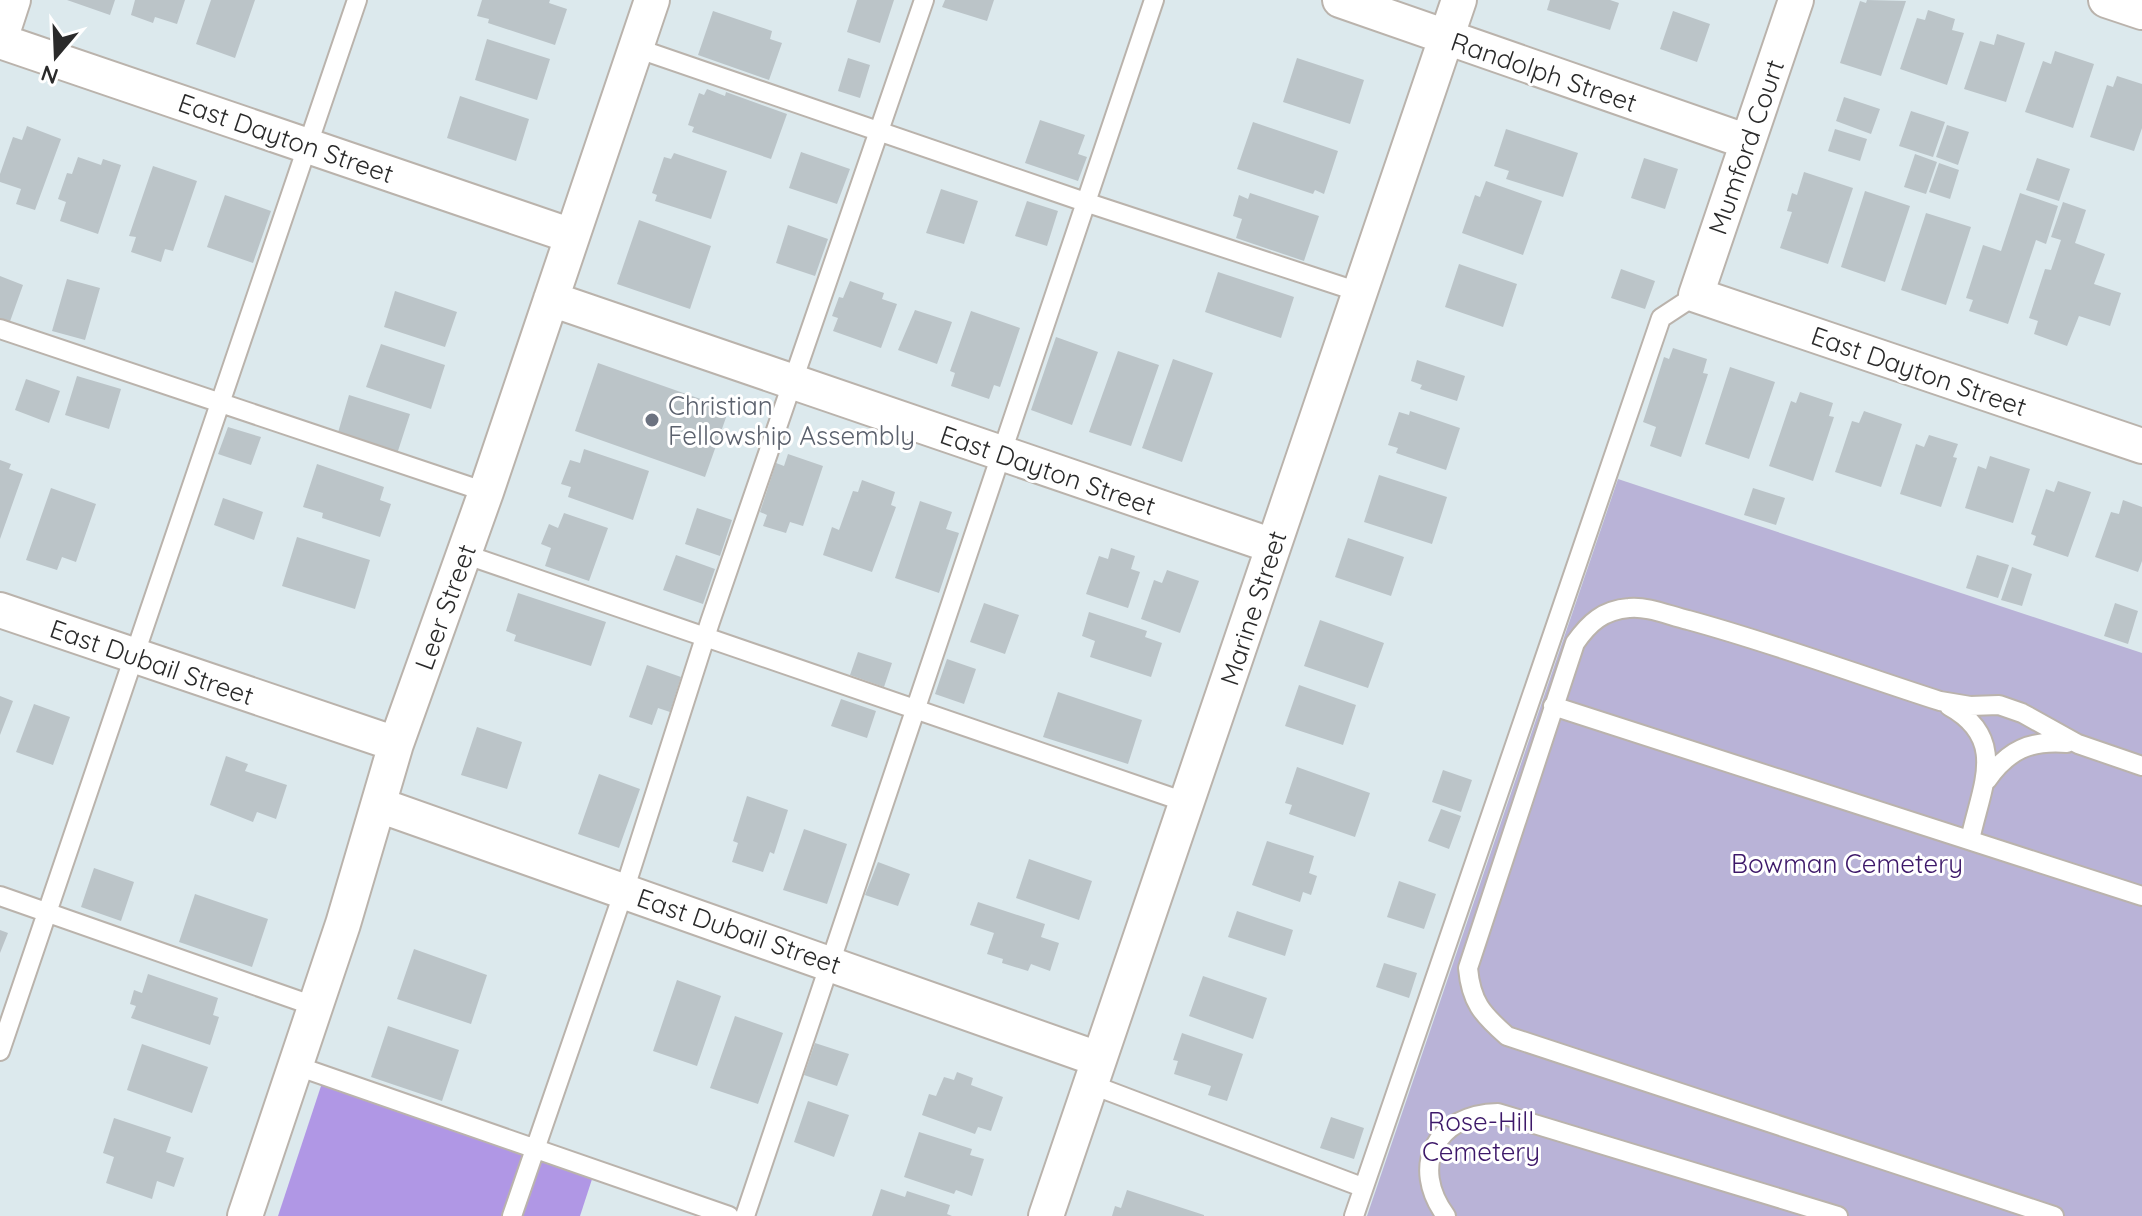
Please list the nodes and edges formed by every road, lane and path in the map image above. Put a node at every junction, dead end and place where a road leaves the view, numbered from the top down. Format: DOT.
graph roads {
  1 [pos="13,0"];
  2 [pos="357,0"];
  3 [pos="652,0"];
  4 [pos="924,0"];
  5 [pos="1154,0"];
  6 [pos="1340,0"];
  7 [pos="1459,0"];
  8 [pos="1796,0"];
  9 [pos="2106,0"];
  10 [pos="2142,12"];
  11 [pos="1446,38"];
  12 [pos="0,41"];
  13 [pos="636,48"];
  14 [pos="881,130"];
  15 [pos="1748,142"];
  16 [pos="308,146"];
  17 [pos="1085,202"];
  18 [pos="572,236"];
  19 [pos="1359,292"];
  20 [pos="1696,295"];
  21 [pos="551,299"];
  22 [pos="0,329"];
  23 [pos="793,383"];
  24 [pos="221,403"];
  25 [pos="2142,446"];
  26 [pos="1001,454"];
  27 [pos="486,492"];
  28 [pos="1273,546"];
  29 [pos="464,554"];
  30 [pos="0,610"];
  31 [pos="706,639"];
  32 [pos="134,656"];
  33 [pos="1940,701"];
  34 [pos="1553,706"];
  35 [pos="915,711"];
  36 [pos="396,744"];
  37 [pos="2078,744"];
  38 [pos="2142,766"];
  39 [pos="1984,784"];
  40 [pos="1188,803"];
  41 [pos="379,805"];
  42 [pos="1970,840"];
  43 [pos="624,891"];
  44 [pos="0,896"];
  45 [pos="2142,896"];
  46 [pos="47,913"];
  47 [pos="830,962"];
  48 [pos="314,1006"];
  49 [pos="0,1051"];
  50 [pos="294,1065"];
  51 [pos="1094,1072"];
  52 [pos="535,1148"];
  53 [pos="1362,1187"];
  54 [pos="245,1216"];
  55 [pos="512,1216"];
  56 [pos="729,1216"];
  57 [pos="745,1216"];
  58 [pos="1046,1216"];
  59 [pos="1354,1216"];
  60 [pos="1446,1216"];
  61 [pos="1838,1216"];
  62 [pos="2054,1216"];
  1 -- 12 [label="street"];
  2 -- 16 [label="lane"];
  3 -- 13 [label="street, Leer Street"];
  4 -- 14 [label="lane"];
  5 -- 17 [label="lane"];
  6 -- 11 [label="street, Randolph Street"];
  7 -- 11 [label="street, Marine Street"];
  8 -- 15 [label="street, Mumford Court"];
  9 -- 10 [label="street"];
  11 -- 15 [label="street, Randolph Street"];
  11 -- 19 [label="street, Marine Street"];
  12 -- 16 [label="street, East Dayton Street"];
  13 -- 14 [label="lane"];
  13 -- 18 [label="street, Leer Street"];
  14 -- 17 [label="lane"];
  14 -- 23 [label="lane"];
  15 -- 20 [label="street, Mumford Court"];
  16 -- 18 [label="street, East Dayton Street"];
  16 -- 24 [label="lane"];
  17 -- 19 [label="lane"];
  17 -- 26 [label="lane"];
  18 -- 21 [label="street, Leer Street"];
  19 -- 28 [label="street, Marine Street"];
  20 -- 25 [label="street, East Dayton Street"];
  20 -- 53 [label="lane"];
  21 -- 23 [label="street, East Dayton Street"];
  21 -- 27 [label="street, Leer Street"];
  22 -- 24 [label="lane"];
  23 -- 26 [label="street, East Dayton Street"];
  23 -- 31 [label="lane"];
  24 -- 27 [label="lane"];
  24 -- 32 [label="lane"];
  26 -- 28 [label="street, East Dayton Street"];
  26 -- 35 [label="lane"];
  27 -- 29 [label="street, Leer Street"];
  28 -- 40 [label="street, Marine Street"];
  29 -- 31 [label="lane"];
  29 -- 36 [label="street, Leer Street"];
  30 -- 32 [label="street, East Dubail Street"];
  31 -- 35 [label="lane"];
  31 -- 43 [label="lane"];
  32 -- 36 [label="street, East Dubail Street"];
  32 -- 46 [label="lane"];
  33 -- 34 [label="lane"];
  33 -- 37 [label="lane"];
  33 -- 39 [label="lane"];
  34 -- 42 [label="lane"];
  34 -- 62 [label="lane"];
  35 -- 40 [label="lane"];
  35 -- 47 [label="lane"];
  36 -- 41 [label="street, Leer Street"];
  37 -- 38 [label="lane"];
  37 -- 39 [label="lane"];
  39 -- 42 [label="lane"];
  40 -- 51 [label="street, Marine Street"];
  41 -- 43 [label="street, East Dubail Street"];
  41 -- 48 [label="street, Leer Street"];
  42 -- 45 [label="lane"];
  43 -- 47 [label="street, East Dubail Street"];
  43 -- 52 [label="lane"];
  44 -- 46 [label="lane"];
  46 -- 48 [label="lane"];
  46 -- 49 [label="lane"];
  47 -- 51 [label="street, East Dubail Street"];
  47 -- 57 [label="lane"];
  48 -- 50 [label="street, Leer Street"];
  50 -- 52 [label="lane"];
  50 -- 54 [label="street, Leer Street"];
  51 -- 53 [label="lane"];
  51 -- 58 [label="street, Marine Street"];
  52 -- 55 [label="lane"];
  52 -- 56 [label="lane"];
  53 -- 59 [label="lane"];
  60 -- 61 [label="lane"];
}
